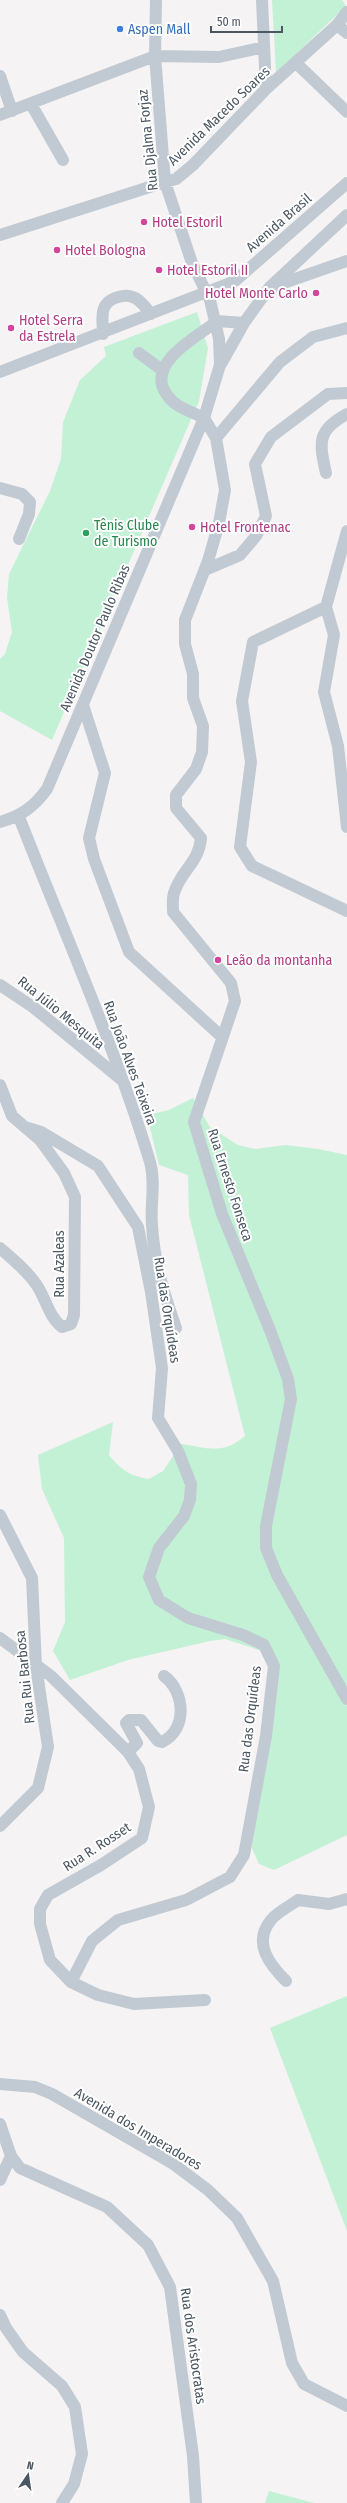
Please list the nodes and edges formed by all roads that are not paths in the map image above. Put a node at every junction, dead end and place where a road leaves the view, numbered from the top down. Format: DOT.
graph roads {
  1 [pos="156,0"];
  2 [pos="262,0"];
  3 [pos="347,12"];
  4 [pos="337,25"];
  5 [pos="347,33"];
  6 [pos="264,47"];
  7 [pos="155,56"];
  8 [pos="296,63"];
  9 [pos="0,76"];
  10 [pos="266,89"];
  11 [pos="31,104"];
  12 [pos="347,112"];
  13 [pos="6,113"];
  14 [pos="63,160"];
  15 [pos="164,182"];
  16 [pos="347,183"];
  17 [pos="347,215"];
  18 [pos="0,235"];
  19 [pos="347,261"];
  20 [pos="269,288"];
  21 [pos="209,296"];
  22 [pos="151,314"];
  23 [pos="216,317"];
  24 [pos="244,323"];
  25 [pos="347,328"];
  26 [pos="103,334"];
  27 [pos="139,353"];
  28 [pos="220,366"];
  29 [pos="162,370"];
  30 [pos="0,372"];
  31 [pos="347,392"];
  32 [pos="347,414"];
  33 [pos="204,418"];
  34 [pos="216,438"];
  35 [pos="326,473"];
  36 [pos="0,488"];
  37 [pos="347,532"];
  38 [pos="19,539"];
  39 [pos="206,570"];
  40 [pos="326,607"];
  41 [pos="83,706"];
  42 [pos="19,817"];
  43 [pos="0,822"];
  44 [pos="347,827"];
  45 [pos="347,911"];
  46 [pos="0,985"];
  47 [pos="222,1037"];
  48 [pos="122,1080"];
  49 [pos="0,1085"];
  50 [pos="6,1116"];
  51 [pos="25,1127"];
  52 [pos="0,1248"];
  53 [pos="176,1328"];
  54 [pos="0,1515"];
  55 [pos="0,1638"];
  56 [pos="36,1666"];
  57 [pos="164,1676"];
  58 [pos="347,1699"];
  59 [pos="128,1752"];
  60 [pos="0,1826"];
  61 [pos="347,1899"];
  62 [pos="286,1981"];
  63 [pos="70,1982"];
  64 [pos="205,2000"];
  65 [pos="0,2084"];
  66 [pos="0,2124"];
  67 [pos="10,2156"];
  68 [pos="0,2180"];
  69 [pos="0,2314"];
  70 [pos="347,2406"];
  71 [pos="62,2503"];
  72 [pos="196,2503"];
  1 -- 7 [label="street, Rua Djalma Forjaz"];
  2 -- 6 [label="street"];
  3 -- 4 [label="street, Avenida Macedo Soares"];
  4 -- 5 [label="street"];
  4 -- 8 [label="street, Avenida Macedo Soares"];
  6 -- 7 [label="street"];
  6 -- 10 [label="street"];
  7 -- 11 [label="street"];
  7 -- 15 [label="street, Rua Djalma Forjaz"];
  8 -- 10 [label="street, Avenida Macedo Soares"];
  8 -- 12 [label="street"];
  9 -- 13 [label="street"];
  10 -- 15 [label="street, Avenida Macedo Soares"];
  11 -- 13 [label="street"];
  11 -- 14 [label="street"];
  15 -- 18 [label="street, Avenida Macedo Soares"];
  15 -- 21 [label="street, Rua Djalma Forjaz"];
  16 -- 21 [label="street, Avenida Brasil"];
  17 -- 20 [label="street"];
  19 -- 20 [label="street"];
  20 -- 24 [label="street"];
  21 -- 22 [label="street, Avenida Brasil"];
  21 -- 23 [label="street, Rua Djalma Forjaz"];
  22 -- 26 [label="street, Avenida Brasil"];
  22 -- 26 [label="street"];
  23 -- 24 [label="street"];
  23 -- 28 [label="street, Rua Djalma Forjaz"];
  23 -- 29 [label="street"];
  24 -- 28 [label="street"];
  25 -- 34 [label="street"];
  26 -- 30 [label="street, Avenida Brasil"];
  27 -- 29 [label="street"];
  28 -- 33 [label="street, Avenida Doutor Paulo Ribas"];
  29 -- 33 [label="street"];
  31 -- 39 [label="street"];
  32 -- 35 [label="street"];
  33 -- 34 [label="street"];
  33 -- 41 [label="street, Avenida Doutor Paulo Ribas"];
  34 -- 39 [label="street, Rua Ernesto Fonseca"];
  36 -- 38 [label="street"];
  37 -- 40 [label="street"];
  39 -- 47 [label="street, Rua Ernesto Fonseca"];
  40 -- 44 [label="street"];
  40 -- 45 [label="street"];
  41 -- 42 [label="street, Avenida Doutor Paulo Ribas"];
  41 -- 47 [label="street"];
  42 -- 43 [label="street"];
  42 -- 48 [label="street, Rua João Alves Teixeira"];
  46 -- 48 [label="street, Rua Júlio Mesquita"];
  47 -- 58 [label="street, Rua Ernesto Fonseca"];
  48 -- 53 [label="street, Rua João Alves Teixeira"];
  49 -- 50 [label="street"];
  50 -- 51 [label="street, Rua Azaleas"];
  51 -- 52 [label="street, Rua Azaleas"];
  51 -- 63 [label="street, Rua das Orquídeas"];
  54 -- 56 [label="street, Rua Rui Barbosa"];
  55 -- 56 [label="street, Rua R. Rosset"];
  56 -- 59 [label="street, Rua R. Rosset"];
  56 -- 60 [label="street, Rua Rui Barbosa"];
  57 -- 59 [label="street"];
  59 -- 63 [label="street, Rua R. Rosset"];
  61 -- 62 [label="street"];
  63 -- 64 [label="street, Rua R. Rosset"];
  65 -- 70 [label="street, Avenida dos Imperadores"];
  66 -- 67 [label="street"];
  67 -- 68 [label="street"];
  67 -- 72 [label="street, Rua dos Aristocratas"];
  69 -- 71 [label="street"];
}
